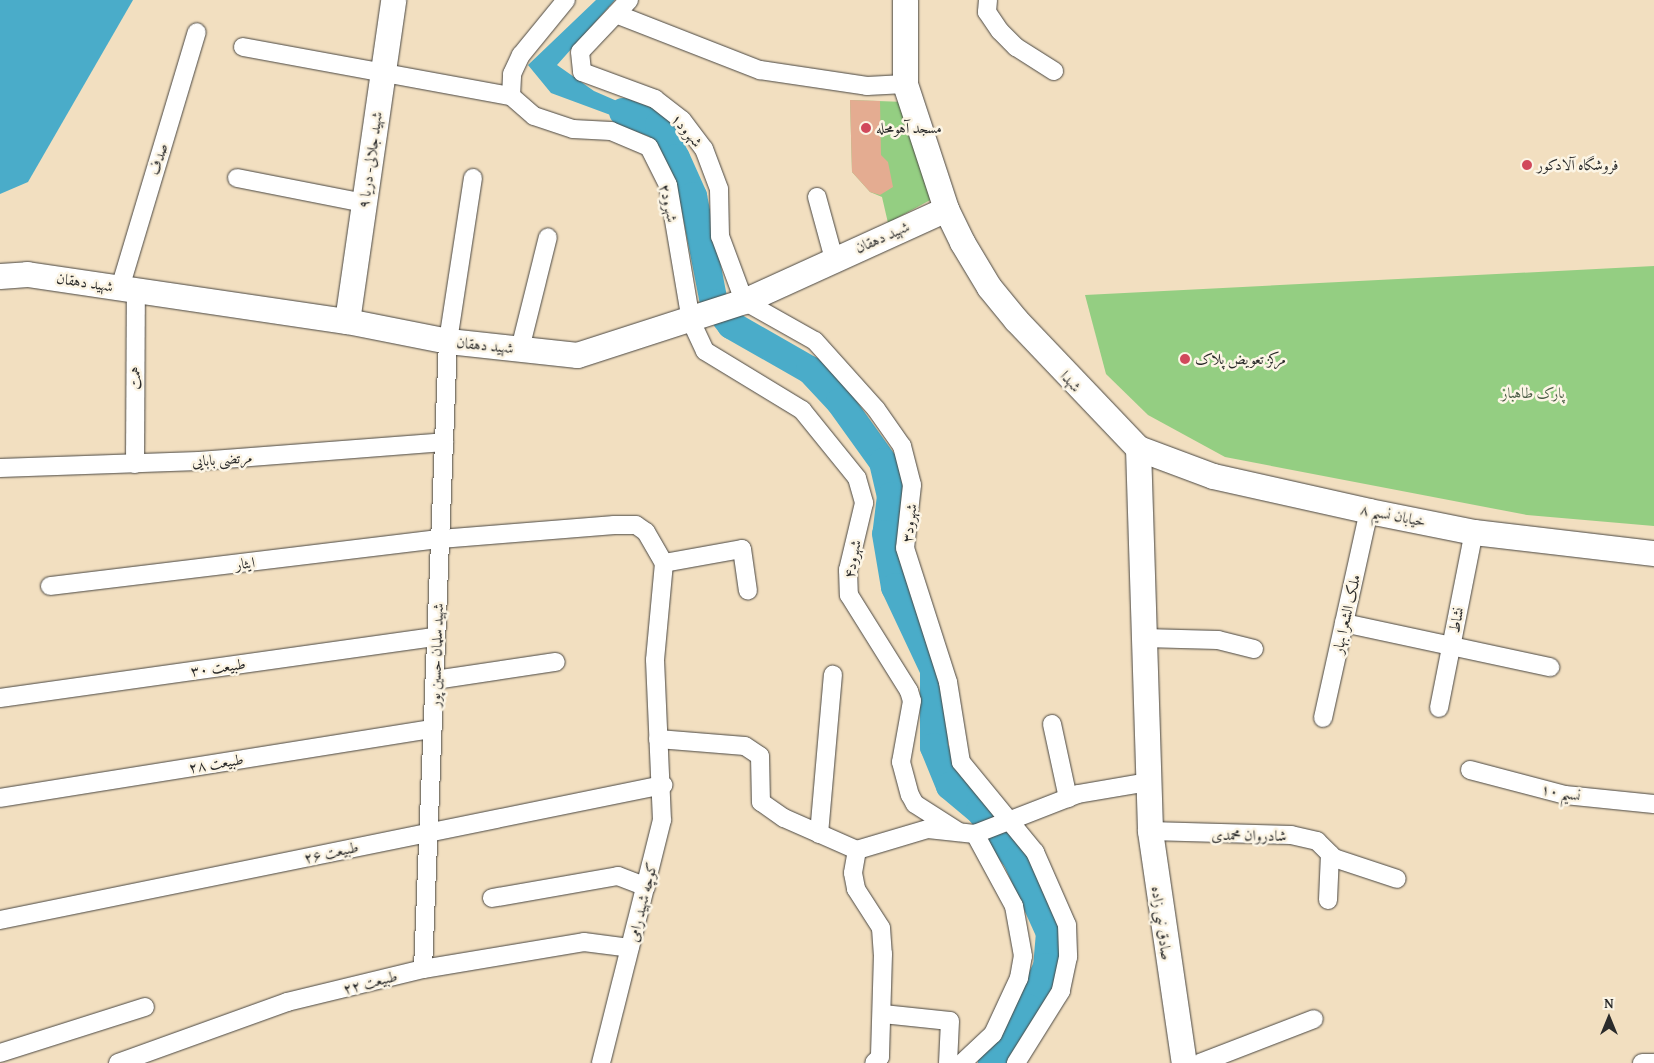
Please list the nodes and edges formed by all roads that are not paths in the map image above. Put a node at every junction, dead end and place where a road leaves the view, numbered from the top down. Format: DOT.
graph roads {
  1 [pos="393,0"];
  2 [pos="566,0"];
  3 [pos="630,0"];
  4 [pos="905,0"];
  5 [pos="988,0"];
  6 [pos="616,14"];
  7 [pos="197,32"];
  8 [pos="243,47"];
  9 [pos="382,71"];
  10 [pos="1054,71"];
  11 [pos="906,84"];
  12 [pos="511,96"];
  13 [pos="237,178"];
  14 [pos="473,178"];
  15 [pos="817,197"];
  16 [pos="364,203"];
  17 [pos="946,208"];
  18 [pos="548,237"];
  19 [pos="834,259"];
  20 [pos="0,276"];
  21 [pos="128,289"];
  22 [pos="744,301"];
  23 [pos="347,321"];
  24 [pos="691,321"];
  25 [pos="448,341"];
  26 [pos="520,348"];
  27 [pos="444,442"];
  28 [pos="1138,448"];
  29 [pos="135,464"];
  30 [pos="0,468"];
  31 [pos="1370,511"];
  32 [pos="1474,532"];
  33 [pos="440,539"];
  34 [pos="1654,553"];
  35 [pos="664,563"];
  36 [pos="50,586"];
  37 [pos="748,592"];
  38 [pos="1344,623"];
  39 [pos="436,637"];
  40 [pos="1144,638"];
  41 [pos="1451,646"];
  42 [pos="1254,649"];
  43 [pos="556,662"];
  44 [pos="1550,667"];
  45 [pos="833,675"];
  46 [pos="435,680"];
  47 [pos="0,698"];
  48 [pos="1438,708"];
  49 [pos="1323,718"];
  50 [pos="1052,724"];
  51 [pos="433,729"];
  52 [pos="658,739"];
  53 [pos="1470,770"];
  54 [pos="1149,782"];
  55 [pos="663,785"];
  56 [pos="0,798"];
  57 [pos="1068,798"];
  58 [pos="1654,804"];
  59 [pos="1011,822"];
  60 [pos="1150,831"];
  61 [pos="429,832"];
  62 [pos="967,833"];
  63 [pos="819,834"];
  64 [pos="857,850"];
  65 [pos="1330,854"];
  66 [pos="1397,879"];
  67 [pos="646,887"];
  68 [pos="492,898"];
  69 [pos="1328,900"];
  70 [pos="0,920"];
  71 [pos="630,948"];
  72 [pos="423,969"];
  73 [pos="145,1007"];
  74 [pos="883,1014"];
  75 [pos="1314,1018"];
  76 [pos="0,1053"];
  77 [pos="118,1063"];
  78 [pos="601,1063"];
  79 [pos="874,1063"];
  80 [pos="948,1063"];
  81 [pos="962,1063"];
  82 [pos="1016,1063"];
  83 [pos="1184,1063"];
  84 [pos="1200,1063"];
  85 [pos="1642,1063"];
  86 [pos="1654,1063"];
  1 -- 9 [label="street, شهید جلالی- دریا ۹"];
  2 -- 12 [label="street"];
  3 -- 6 [label="street, شهرود۱"];
  4 -- 11 [label="street, شهدا"];
  5 -- 10 [label="street"];
  6 -- 11 [label="street"];
  6 -- 22 [label="street, شهرود۱"];
  7 -- 21 [label="street, صدف"];
  8 -- 9 [label="street"];
  9 -- 12 [label="street"];
  9 -- 16 [label="street, شهید جلالی- دریا ۹"];
  11 -- 17 [label="street, شهدا"];
  12 -- 24 [label="street, شهرود۲"];
  13 -- 16 [label="street"];
  14 -- 25 [label="street, شهید سلمان حسین پور"];
  15 -- 19 [label="street"];
  16 -- 23 [label="street, شهید جلالی- دریا ۹"];
  17 -- 19 [label="street, شهید دهقان"];
  17 -- 28 [label="street, شهدا"];
  18 -- 26 [label="street"];
  19 -- 22 [label="street, شهید دهقان"];
  20 -- 21 [label="street, شهید دهقان"];
  21 -- 23 [label="street, شهید دهقان"];
  21 -- 29 [label="street, همت"];
  22 -- 24 [label="street, شهید دهقان"];
  22 -- 59 [label="street, شهرود۳"];
  23 -- 25 [label="street, شهید دهقان"];
  24 -- 26 [label="street, شهید دهقان"];
  24 -- 62 [label="street, شهرود۴"];
  25 -- 26 [label="street, شهید دهقان"];
  25 -- 27 [label="street, شهید سلمان حسین پور"];
  27 -- 29 [label="street, مرتضی بابایی"];
  27 -- 33 [label="street, شهید سلمان حسین پور"];
  28 -- 31 [label="street, خیابان نسیم ۸"];
  28 -- 40 [label="street"];
  29 -- 30 [label="street, مرتضی بابایی"];
  31 -- 32 [label="street, خیابان نسیم ۸"];
  31 -- 38 [label="street, ملک الشعرا بهار"];
  32 -- 34 [label="street, خیابان نسیم ۸"];
  32 -- 41 [label="street, نشاط"];
  33 -- 35 [label="street, ایثار"];
  33 -- 36 [label="street, ایثار"];
  33 -- 39 [label="street, شهید سلمان حسین پور"];
  35 -- 37 [label="street"];
  35 -- 52 [label="street, کوچه شهید رامی"];
  38 -- 41 [label="street"];
  38 -- 49 [label="street, ملک الشعرا بهار"];
  39 -- 46 [label="street, شهید سلمان حسین پور"];
  39 -- 47 [label="street, طبیعت ۳۰"];
  40 -- 42 [label="street"];
  40 -- 54 [label="street"];
  41 -- 44 [label="street"];
  41 -- 48 [label="street, نشاط"];
  43 -- 46 [label="street"];
  45 -- 63 [label="street"];
  46 -- 51 [label="street, شهید سلمان حسین پور"];
  50 -- 57 [label="street"];
  51 -- 56 [label="street, طبیعت ۲۸"];
  51 -- 61 [label="street, شهید سلمان حسین پور"];
  52 -- 55 [label="street, کوچه شهید رامی"];
  52 -- 63 [label="street"];
  53 -- 58 [label="street, نسیم ۱۰"];
  54 -- 57 [label="street"];
  54 -- 60 [label="street, صادق نبی زاده"];
  55 -- 61 [label="street, طبیعت ۲۶"];
  55 -- 67 [label="street, کوچه شهید رامی"];
  57 -- 59 [label="street"];
  59 -- 62 [label="street"];
  59 -- 82 [label="street, شهرود۳"];
  60 -- 65 [label="street, شادروان محمدی"];
  60 -- 83 [label="street, صادق نبی زاده"];
  61 -- 70 [label="street, طبیعت ۲۶"];
  61 -- 72 [label="street, شهید سلمان حسین پور"];
  62 -- 64 [label="street"];
  62 -- 81 [label="street"];
  63 -- 64 [label="street"];
  64 -- 74 [label="street"];
  65 -- 66 [label="street, شادروان محمدی"];
  65 -- 69 [label="street"];
  67 -- 68 [label="street"];
  67 -- 71 [label="street, کوچه شهید رامی"];
  71 -- 72 [label="street, طبیعت ۲۲"];
  71 -- 78 [label="street, کوچه شهید رامی"];
  72 -- 77 [label="street, طبیعت ۲۲"];
  73 -- 76 [label="street"];
  74 -- 79 [label="street"];
  74 -- 80 [label="street"];
  75 -- 84 [label="street"];
  85 -- 86 [label="street"];
}
